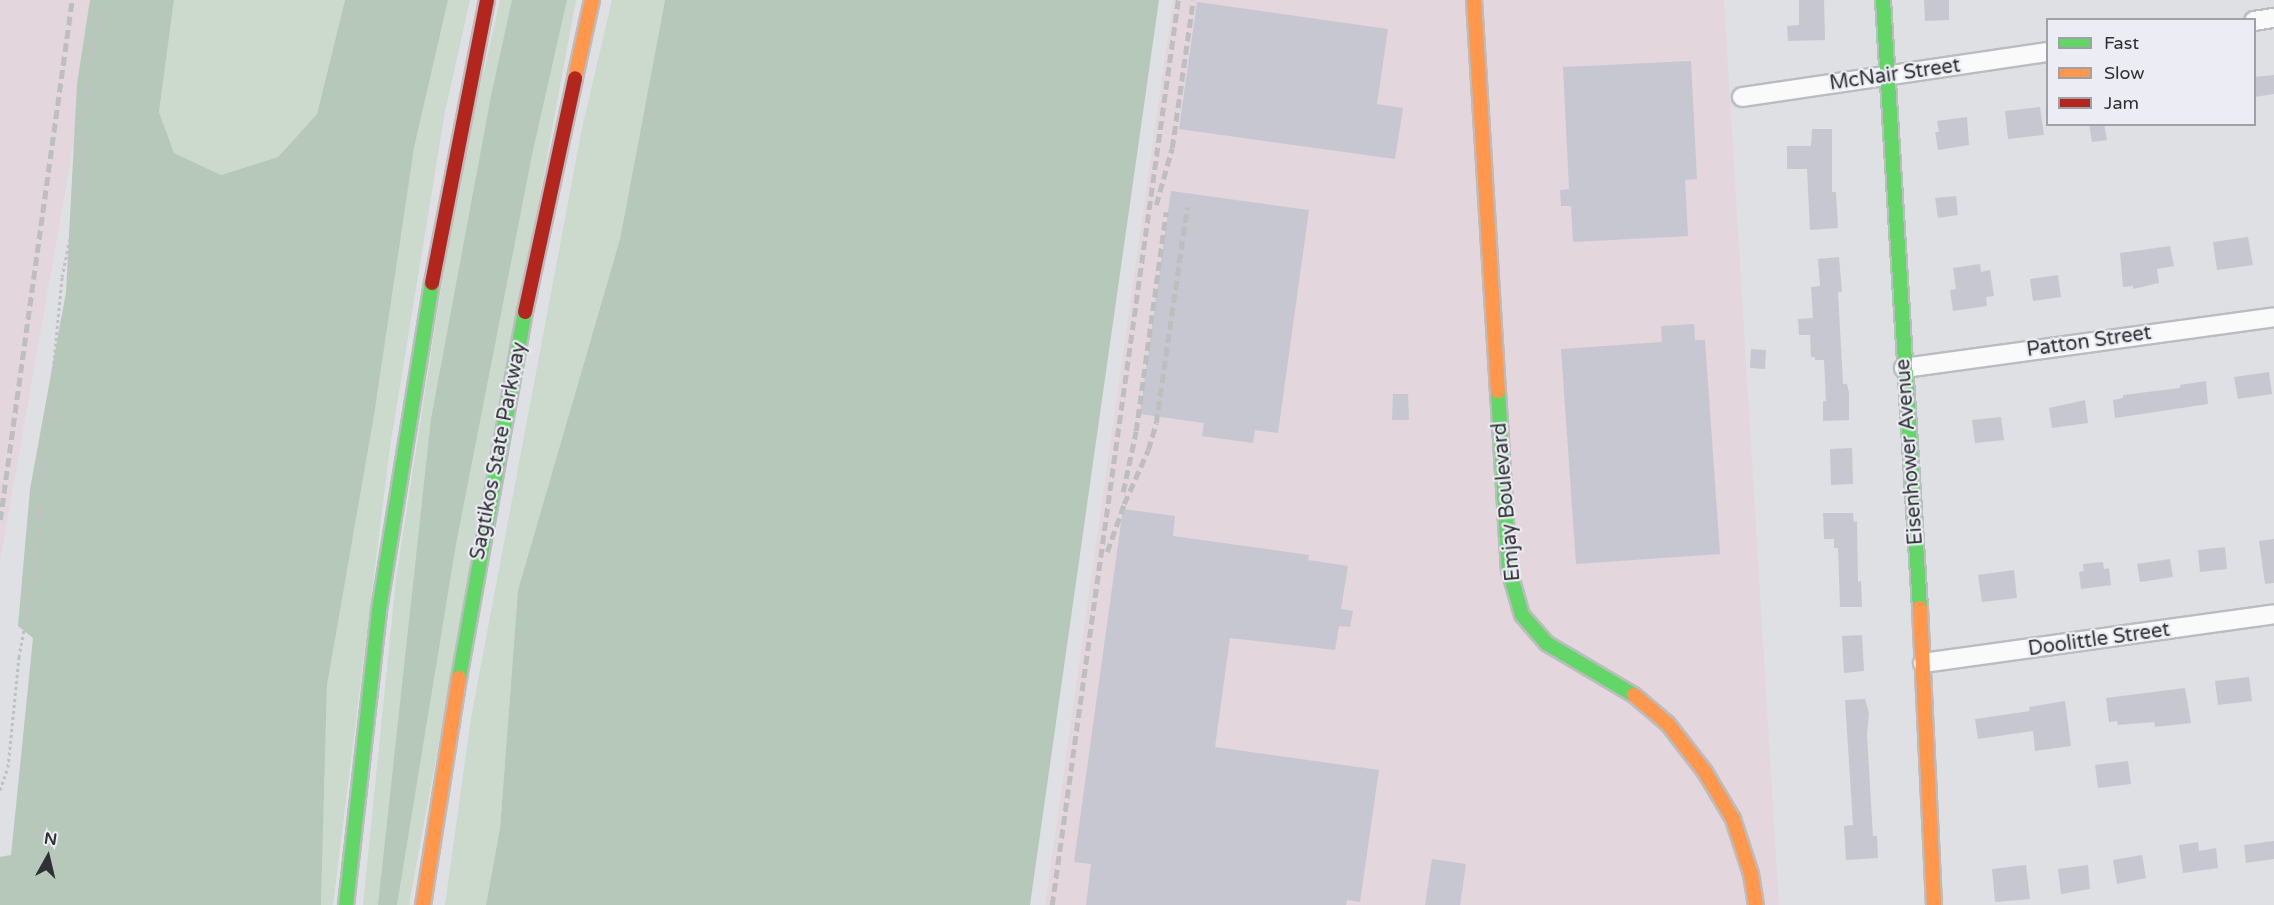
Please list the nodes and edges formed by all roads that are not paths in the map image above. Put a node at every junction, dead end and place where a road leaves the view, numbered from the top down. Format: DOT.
graph roads {
  1 [pos="487,0"];
  2 [pos="592,0"];
  3 [pos="1474,0"];
  4 [pos="1883,0"];
  5 [pos="2274,18"];
  6 [pos="2256,21"];
  7 [pos="2046,52"];
  8 [pos="1887,77"];
  9 [pos="1742,97"];
  10 [pos="2274,316"];
  11 [pos="1904,368"];
  12 [pos="2274,614"];
  13 [pos="1923,663"];
  14 [pos="346,905"];
  15 [pos="423,905"];
  16 [pos="1756,905"];
  17 [pos="1934,905"];
  1 -- 14 [label="main road"];
  2 -- 15 [label="main road, Sagtikos State Parkway"];
  3 -- 16 [label="main road, Emjay Boulevard"];
  4 -- 8 [label="main road, Eisenhower Avenue"];
  5 -- 6 [label="street"];
  7 -- 8 [label="street, McNair Street"];
  8 -- 9 [label="street, McNair Street"];
  8 -- 11 [label="main road, Eisenhower Avenue"];
  10 -- 11 [label="street, Patton Street"];
  11 -- 13 [label="main road, Eisenhower Avenue"];
  12 -- 13 [label="street, Doolittle Street"];
  13 -- 17 [label="main road, Eisenhower Avenue"];
}
